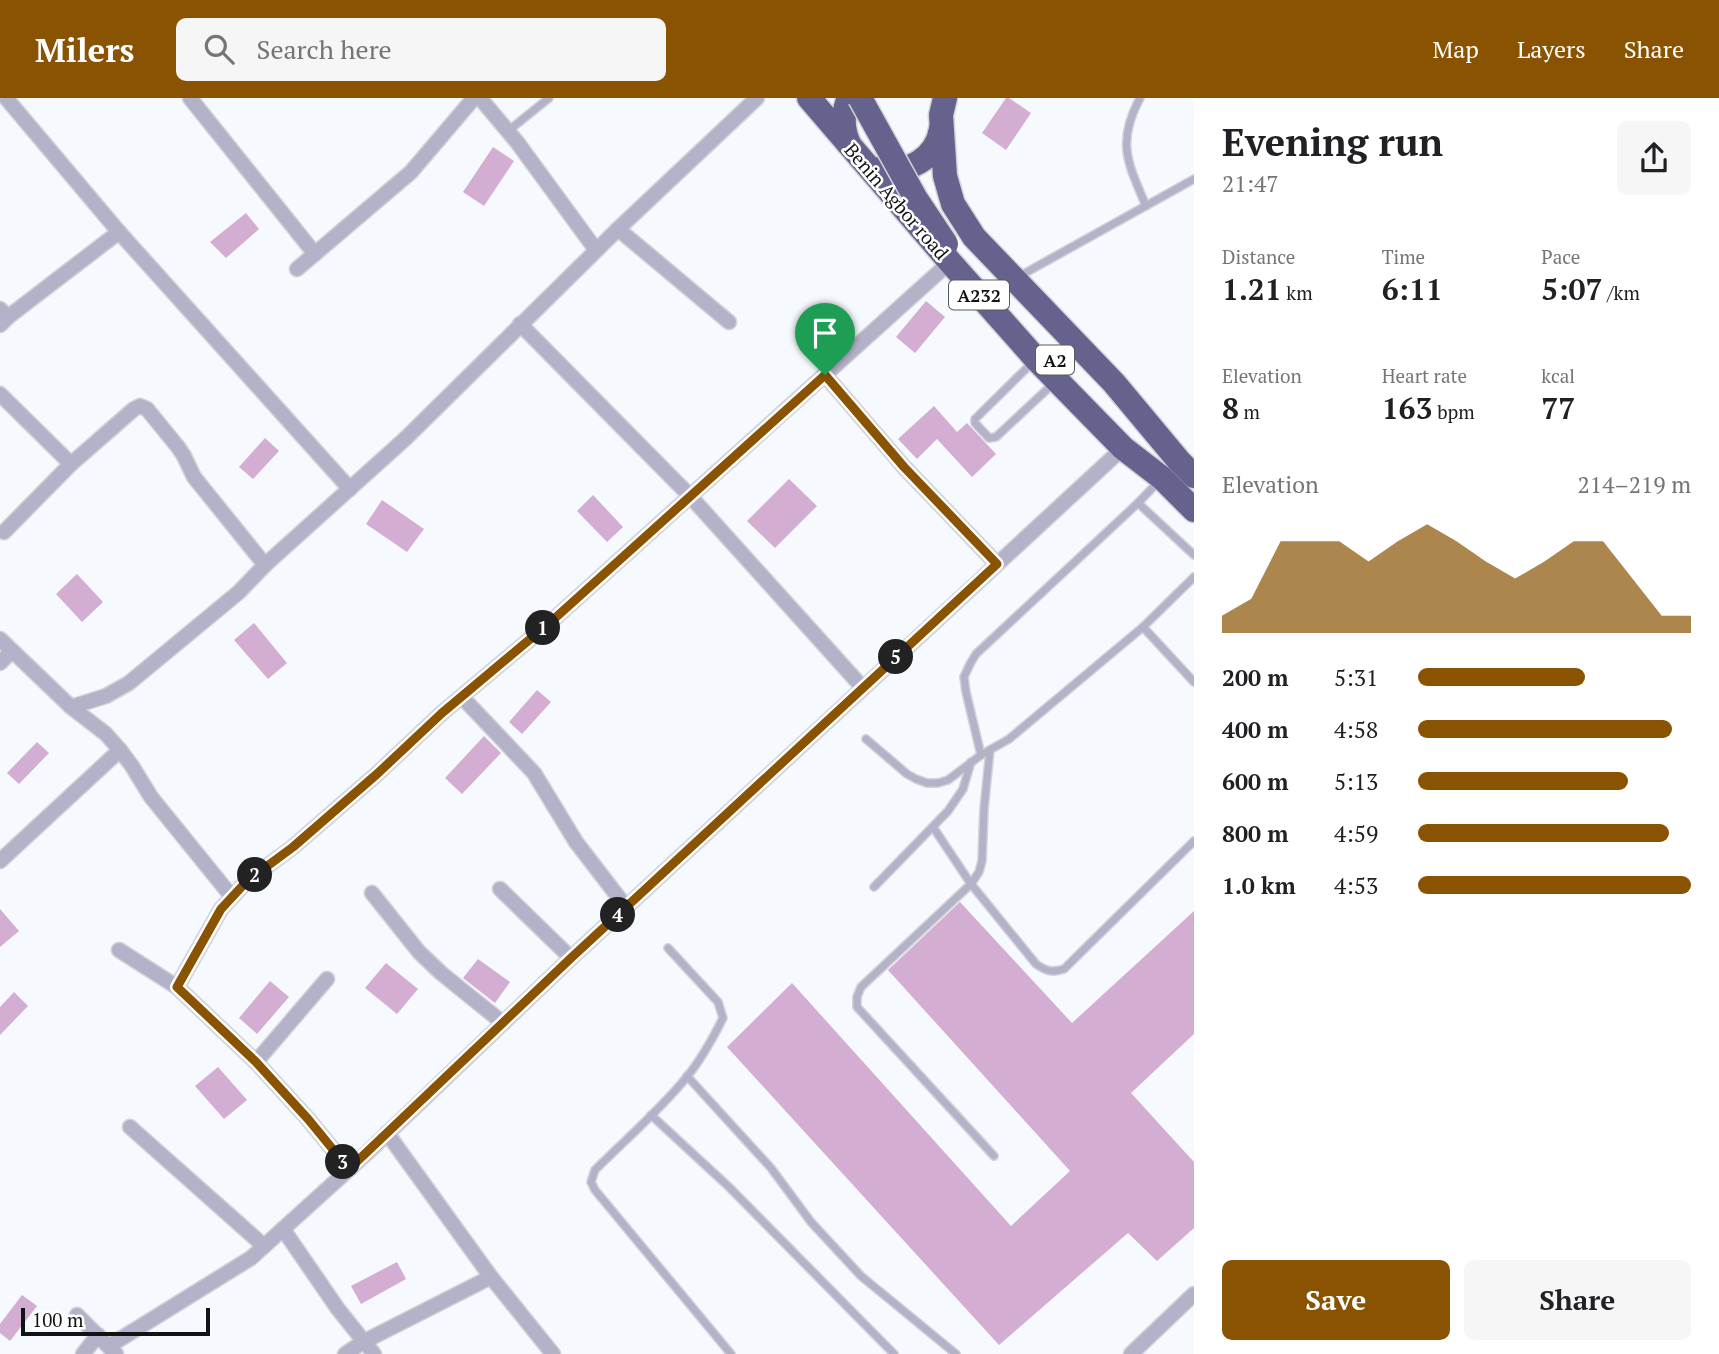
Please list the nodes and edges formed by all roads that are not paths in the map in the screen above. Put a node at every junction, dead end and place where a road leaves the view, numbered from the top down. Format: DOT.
graph roads {
  1 [pos="6,98"];
  2 [pos="190,98"];
  3 [pos="474,98"];
  4 [pos="480,98"];
  5 [pos="549,98"];
  6 [pos="757,98"];
  7 [pos="809,98"];
  8 [pos="849,98"];
  9 [pos="860,98"];
  10 [pos="874,98"];
  11 [pos="1140,98"];
  12 [pos="941,104"];
  13 [pos="508,131"];
  14 [pos="854,151"];
  15 [pos="1194,179"];
  16 [pos="1146,206"];
  17 [pos="618,229"];
  18 [pos="119,232"];
  19 [pos="950,247"];
  20 [pos="596,250"];
  21 [pos="315,254"];
  22 [pos="297,269"];
  23 [pos="1014,279"];
  24 [pos="3,317"];
  25 [pos="729,321"];
  26 [pos="520,324"];
  27 [pos="1036,359"];
  28 [pos="825,375"];
  29 [pos="1057,380"];
  30 [pos="0,394"];
  31 [pos="1123,448"];
  32 [pos="71,464"];
  33 [pos="1178,472"];
  34 [pos="350,489"];
  35 [pos="690,496"];
  36 [pos="1138,503"];
  37 [pos="1194,510"];
  38 [pos="4,532"];
  39 [pos="1194,555"];
  40 [pos="997,564"];
  41 [pos="265,565"];
  42 [pos="1194,577"];
  43 [pos="1187,584"];
  44 [pos="1194,590"];
  45 [pos="1143,627"];
  46 [pos="0,639"];
  47 [pos="12,651"];
  48 [pos="0,663"];
  49 [pos="1194,682"];
  50 [pos="863,688"];
  51 [pos="462,697"];
  52 [pos="71,707"];
  53 [pos="866,739"];
  54 [pos="120,750"];
  55 [pos="990,750"];
  56 [pos="981,755"];
  57 [pos="971,762"];
  58 [pos="933,827"];
  59 [pos="1194,841"];
  60 [pos="0,861"];
  61 [pos="971,884"];
  62 [pos="874,887"];
  63 [pos="500,889"];
  64 [pos="372,893"];
  65 [pos="232,897"];
  66 [pos="626,907"];
  67 [pos="668,948"];
  68 [pos="119,950"];
  69 [pos="571,958"];
  70 [pos="327,979"];
  71 [pos="177,987"];
  72 [pos="503,1023"];
  73 [pos="256,1062"];
  74 [pos="687,1076"];
  75 [pos="651,1115"];
  76 [pos="130,1127"];
  77 [pos="387,1133"];
  78 [pos="994,1156"];
  79 [pos="349,1169"];
  80 [pos="283,1229"];
  81 [pos="264,1246"];
  82 [pos="491,1277"];
  83 [pos="1194,1294"];
  84 [pos="77,1315"];
  85 [pos="363,1342"];
  86 [pos="108,1345"];
  87 [pos="83,1354"];
  88 [pos="345,1354"];
  89 [pos="374,1354"];
  90 [pos="553,1354"];
  91 [pos="732,1354"];
  92 [pos="894,1354"];
  93 [pos="956,1354"];
  94 [pos="1131,1354"];
  1 -- 18 [label="street"];
  2 -- 21 [label="street"];
  3 -- 21 [label="street"];
  4 -- 13 [label="street"];
  5 -- 13 [label="lane"];
  6 -- 17 [label="street"];
  7 -- 14 [label="highway, Benin Agbor road / A232"];
  8 -- 14 [label="highway"];
  9 -- 19 [label="highway, A2, bridge"];
  10 -- 19 [label="highway, A2"];
  11 -- 16 [label="lane"];
  12 -- 14 [label="highway"];
  12 -- 23 [label="highway, Benin Agbor road / A232"];
  13 -- 20 [label="street"];
  14 -- 19 [label="highway, Benin Agbor road / A232"];
  15 -- 16 [label="lane"];
  16 -- 23 [label="lane"];
  17 -- 20 [label="street"];
  17 -- 25 [label="street"];
  18 -- 24 [label="street"];
  18 -- 34 [label="street"];
  19 -- 27 [label="highway, Benin Agbor road / A232"];
  19 -- 28 [label="street"];
  19 -- 33 [label="highway, A2"];
  20 -- 26 [label="street"];
  21 -- 22 [label="street"];
  23 -- 33 [label="highway, Benin Agbor road / A232"];
  26 -- 34 [label="street"];
  26 -- 35 [label="street"];
  27 -- 29 [label="highway, Benin Agbor road / A232"];
  27 -- 29 [label="lane"];
  28 -- 35 [label="street"];
  28 -- 40 [label="street"];
  29 -- 31 [label="highway, Benin Agbor road / A232"];
  30 -- 32 [label="street"];
  31 -- 33 [label="highway, Benin Agbor road / A232"];
  31 -- 40 [label="street"];
  32 -- 38 [label="street"];
  32 -- 41 [label="street"];
  33 -- 36 [label="lane"];
  33 -- 37 [label="highway, Benin Agbor road / A2"];
  34 -- 41 [label="street"];
  35 -- 50 [label="street"];
  35 -- 51 [label="street"];
  36 -- 39 [label="lane"];
  36 -- 56 [label="lane"];
  40 -- 50 [label="street"];
  41 -- 52 [label="street"];
  42 -- 43 [label="lane"];
  43 -- 44 [label="lane"];
  43 -- 45 [label="lane"];
  45 -- 49 [label="lane"];
  45 -- 55 [label="lane"];
  46 -- 47 [label="street"];
  47 -- 48 [label="street"];
  47 -- 52 [label="street"];
  50 -- 66 [label="street"];
  51 -- 65 [label="street"];
  51 -- 66 [label="street"];
  52 -- 54 [label="street"];
  53 -- 57 [label="lane"];
  54 -- 60 [label="street"];
  54 -- 65 [label="street"];
  55 -- 56 [label="lane"];
  55 -- 61 [label="lane"];
  56 -- 57 [label="lane"];
  57 -- 58 [label="lane"];
  58 -- 61 [label="lane"];
  58 -- 62 [label="lane"];
  59 -- 61 [label="lane"];
  61 -- 78 [label="lane"];
  63 -- 69 [label="street"];
  64 -- 72 [label="street"];
  65 -- 71 [label="street"];
  66 -- 69 [label="street"];
  67 -- 74 [label="lane"];
  68 -- 71 [label="street"];
  69 -- 72 [label="street"];
  70 -- 73 [label="street"];
  71 -- 73 [label="street"];
  72 -- 77 [label="street"];
  73 -- 79 [label="street"];
  74 -- 75 [label="lane"];
  74 -- 93 [label="lane"];
  75 -- 91 [label="lane"];
  75 -- 92 [label="lane"];
  76 -- 81 [label="street"];
  77 -- 79 [label="street"];
  77 -- 82 [label="street"];
  79 -- 80 [label="street"];
  80 -- 81 [label="street"];
  80 -- 85 [label="street"];
  81 -- 86 [label="street"];
  82 -- 85 [label="street"];
  82 -- 90 [label="street"];
  83 -- 94 [label="street"];
  84 -- 86 [label="street"];
  85 -- 88 [label="street"];
  85 -- 89 [label="street"];
  86 -- 87 [label="street"];
}
